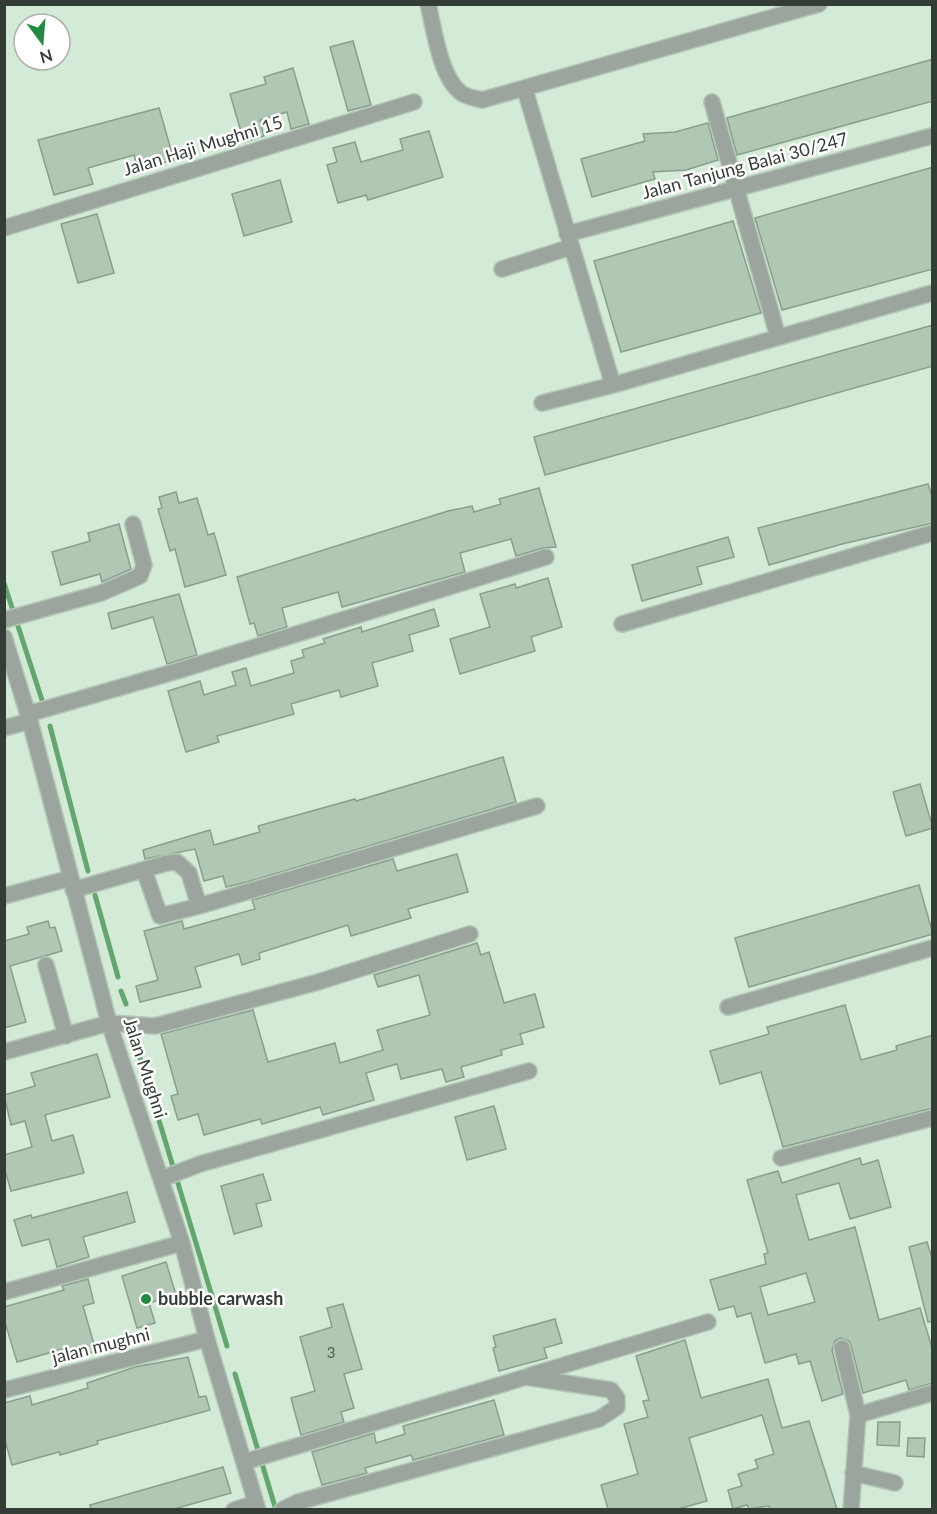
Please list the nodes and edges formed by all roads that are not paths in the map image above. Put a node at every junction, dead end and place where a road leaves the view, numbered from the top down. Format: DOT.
graph roads {
  1 [pos="428,4"];
  2 [pos="819,4"];
  3 [pos="525,90"];
  4 [pos="414,102"];
  5 [pos="712,102"];
  6 [pos="933,136"];
  7 [pos="736,188"];
  8 [pos="4,228"];
  9 [pos="569,241"];
  10 [pos="502,269"];
  11 [pos="933,292"];
  12 [pos="778,337"];
  13 [pos="613,385"];
  14 [pos="542,403"];
  15 [pos="133,524"];
  16 [pos="933,533"];
  17 [pos="546,557"];
  18 [pos="7,620"];
  19 [pos="622,624"];
  20 [pos="4,637"];
  21 [pos="29,717"];
  22 [pos="4,728"];
  23 [pos="537,806"];
  24 [pos="144,870"];
  25 [pos="72,884"];
  26 [pos="4,896"];
  27 [pos="199,906"];
  28 [pos="471,933"];
  29 [pos="933,948"];
  30 [pos="46,965"];
  31 [pos="728,1007"];
  32 [pos="109,1023"];
  33 [pos="66,1035"];
  34 [pos="4,1052"];
  35 [pos="529,1071"];
  36 [pos="933,1118"];
  37 [pos="781,1158"];
  38 [pos="161,1179"];
  39 [pos="182,1243"];
  40 [pos="4,1280"];
  41 [pos="23,1287"];
  42 [pos="4,1292"];
  43 [pos="708,1322"];
  44 [pos="207,1339"];
  45 [pos="842,1348"];
  46 [pos="525,1377"];
  47 [pos="4,1390"];
  48 [pos="933,1393"];
  49 [pos="858,1415"];
  50 [pos="247,1461"];
  51 [pos="852,1473"];
  52 [pos="895,1483"];
  53 [pos="257,1506"];
  54 [pos="234,1509"];
  55 [pos="282,1509"];
  56 [pos="851,1509"];
  1 -- 3 [label="street"];
  2 -- 3 [label="street"];
  3 -- 9 [label="street"];
  4 -- 8 [label="street, Jalan Haji Mughni 15"];
  5 -- 7 [label="street"];
  6 -- 7 [label="street, Jalan Tanjung Balai 30/247"];
  7 -- 9 [label="street, Jalan Tanjung Balai 30/247"];
  7 -- 12 [label="street"];
  9 -- 10 [label="street, Jalan Tanjung Balai 30/247"];
  9 -- 13 [label="street"];
  11 -- 12 [label="street"];
  12 -- 13 [label="street"];
  13 -- 14 [label="street"];
  15 -- 18 [label="street"];
  16 -- 19 [label="street"];
  17 -- 21 [label="street"];
  20 -- 21 [label="street, Jalan Mughni"];
  21 -- 22 [label="street"];
  21 -- 25 [label="street, Jalan Mughni"];
  23 -- 27 [label="street"];
  24 -- 25 [label="street"];
  24 -- 27 [label="street"];
  24 -- 27 [label="street"];
  25 -- 26 [label="street"];
  25 -- 32 [label="street, Jalan Mughni"];
  28 -- 32 [label="street"];
  29 -- 31 [label="street"];
  30 -- 33 [label="street"];
  32 -- 33 [label="street"];
  32 -- 38 [label="street, Jalan Mughni"];
  33 -- 34 [label="street"];
  35 -- 38 [label="street"];
  36 -- 37 [label="street"];
  38 -- 39 [label="street, Jalan Mughni"];
  39 -- 41 [label="street"];
  39 -- 44 [label="street, Jalan Mughni"];
  40 -- 41 [label="street"];
  41 -- 42 [label="street"];
  43 -- 46 [label="street"];
  44 -- 47 [label="street, jalan mughni"];
  44 -- 50 [label="street, Jalan Mughni"];
  45 -- 49 [label="street"];
  46 -- 50 [label="street"];
  46 -- 55 [label="street"];
  48 -- 49 [label="street"];
  49 -- 51 [label="street"];
  50 -- 53 [label="street, Jalan Mughni"];
  51 -- 52 [label="street"];
  51 -- 56 [label="street"];
  53 -- 54 [label="street"];
}
